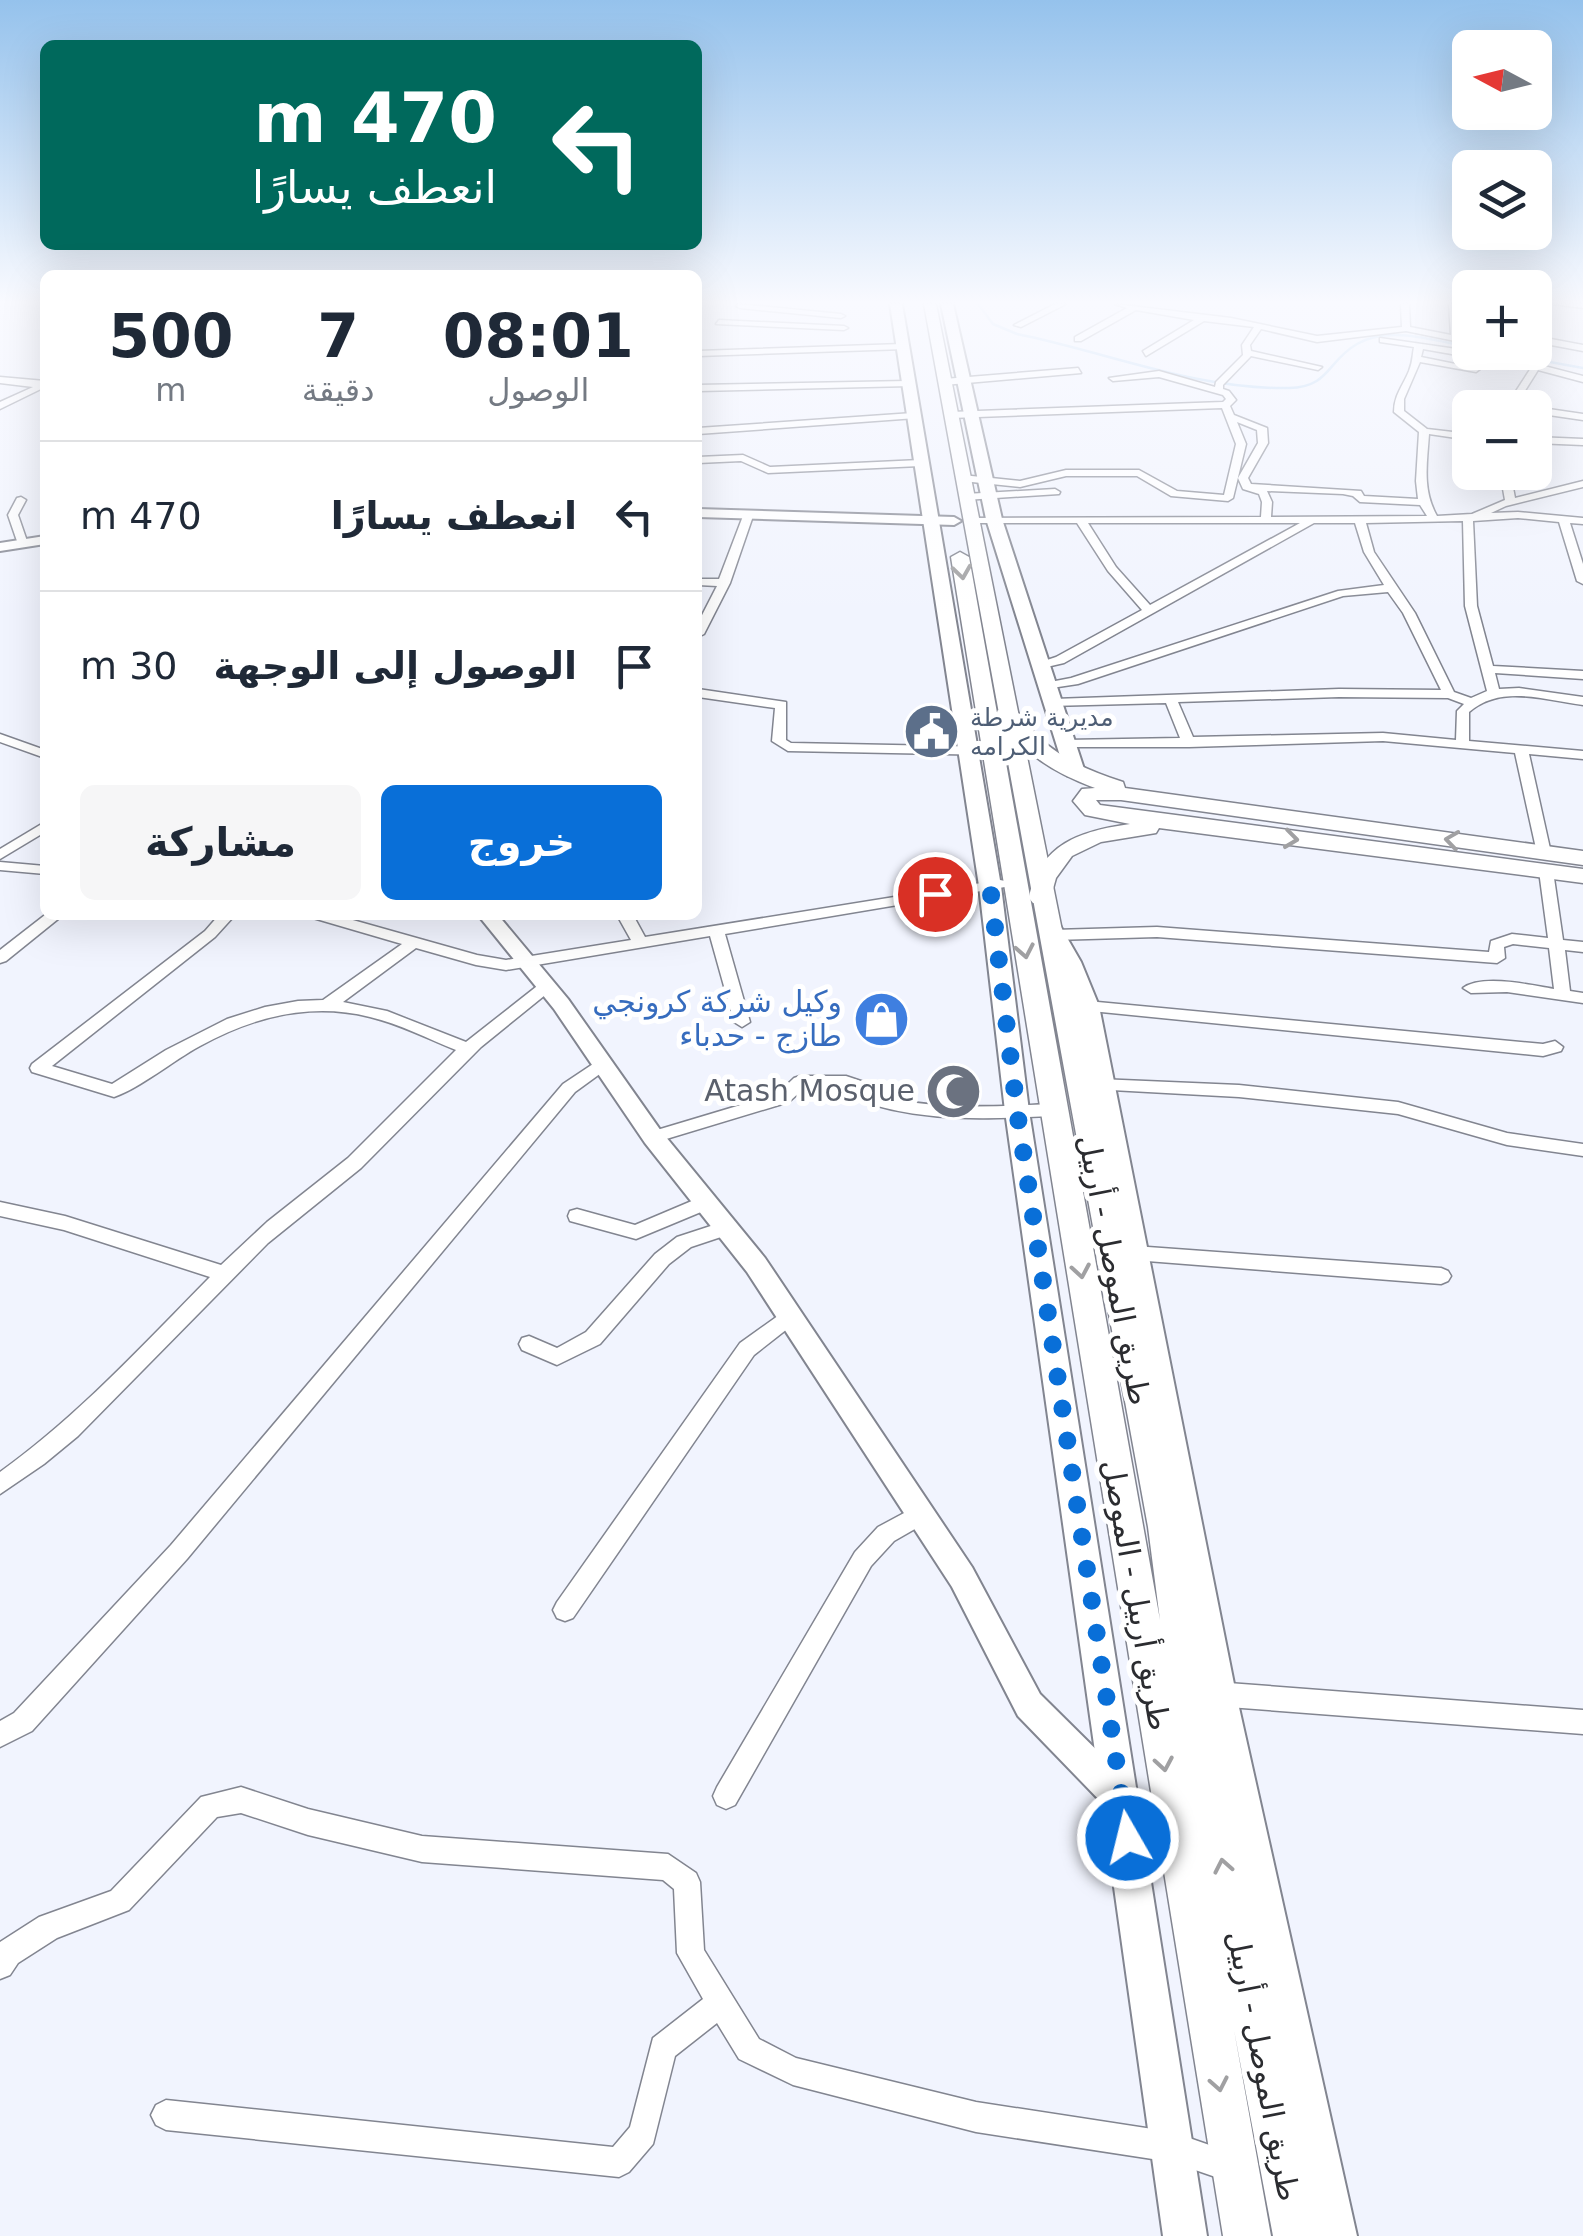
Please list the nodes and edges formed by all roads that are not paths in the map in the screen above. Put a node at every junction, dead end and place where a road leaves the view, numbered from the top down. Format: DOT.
graph roads {
  1 [pos="912,408"];
  2 [pos="932,408"];
  3 [pos="950,408"];
  4 [pos="969,408"];
  5 [pos="1147,408"];
  6 [pos="1226,408"];
  7 [pos="1399,408"];
  8 [pos="1552,412"];
  9 [pos="951,415"];
  10 [pos="913,416"];
  11 [pos="971,416"];
  12 [pos="1231,417"];
  13 [pos="1583,417"];
  14 [pos="702,431"];
  15 [pos="1424,431"];
  16 [pos="1452,435"];
  17 [pos="1552,441"];
  18 [pos="1583,442"];
  19 [pos="702,460"];
  20 [pos="920,463"];
  21 [pos="962,478"];
  22 [pos="1583,484"];
  23 [pos="1248,487"];
  24 [pos="987,488"];
  25 [pos="1509,490"];
  26 [pos="1055,492"];
  27 [pos="965,496"];
  28 [pos="21,500"];
  29 [pos="1424,502"];
  30 [pos="1511,502"];
  31 [pos="702,513"];
  32 [pos="1479,515"];
  33 [pos="748,516"];
  34 [pos="1433,518"];
  35 [pos="1563,518"];
  36 [pos="994,519"];
  37 [pos="1080,519"];
  38 [pos="1314,519"];
  39 [pos="1359,519"];
  40 [pos="1266,520"];
  41 [pos="951,521"];
  42 [pos="1583,521"];
  43 [pos="40,541"];
  44 [pos="23,544"];
  45 [pos="0,548"];
  46 [pos="1583,581"];
  47 [pos="702,582"];
  48 [pos="724,583"];
  49 [pos="1390,588"];
  50 [pos="1148,610"];
  51 [pos="702,626"];
  52 [pos="1042,666"];
  53 [pos="1488,669"];
  54 [pos="1583,675"];
  55 [pos="1048,686"];
  56 [pos="1493,691"];
  57 [pos="702,694"];
  58 [pos="1449,694"];
  59 [pos="1170,698"];
  60 [pos="1583,701"];
  61 [pos="1470,702"];
  62 [pos="1054,704"];
  63 [pos="1007,712"];
  64 [pos="0,738"];
  65 [pos="1189,742"];
  66 [pos="1462,743"];
  67 [pos="1066,744"];
  68 [pos="1521,749"];
  69 [pos="980,751"];
  70 [pos="40,752"];
  71 [pos="1583,755"];
  72 [pos="1075,772"];
  73 [pos="1160,799"];
  74 [pos="1194,826"];
  75 [pos="40,829"];
  76 [pos="0,855"];
  77 [pos="1583,858"];
  78 [pos="1545,862"];
  79 [pos="0,866"];
  80 [pos="40,869"];
  81 [pos="1583,876"];
  82 [pos="1029,904"];
  83 [pos="49,920"];
  84 [pos="223,920"];
  85 [pos="338,920"];
  86 [pos="492,920"];
  87 [pos="628,920"];
  88 [pos="716,930"];
  89 [pos="416,940"];
  90 [pos="641,943"];
  91 [pos="1556,944"];
  92 [pos="1583,948"];
  93 [pos="0,958"];
  94 [pos="1497,958"];
  95 [pos="527,963"];
  96 [pos="547,987"];
  97 [pos="1507,987"];
  98 [pos="1471,988"];
  99 [pos="1564,995"];
  100 [pos="1583,998"];
  101 [pos="326,1006"];
  102 [pos="1087,1006"];
  103 [pos="742,1022"];
  104 [pos="1556,1047"];
  105 [pos="470,1049"];
  106 [pos="602,1064"];
  107 [pos="1099,1085"];
  108 [pos="1053,1110"];
  109 [pos="1017,1111"];
  110 [pos="653,1137"];
  111 [pos="1583,1150"];
  112 [pos="706,1202"];
  113 [pos="0,1209"];
  114 [pos="577,1216"];
  115 [pos="726,1228"];
  116 [pos="1134,1253"];
  117 [pos="225,1274"];
  118 [pos="1440,1276"];
  119 [pos="789,1316"];
  120 [pos="529,1344"];
  121 [pos="0,1484"];
  122 [pos="919,1515"];
  123 [pos="1164,1527"];
  124 [pos="1125,1532"];
  125 [pos="565,1610"];
  126 [pos="1204,1694"];
  127 [pos="1583,1722"];
  128 [pos="0,1735"];
  129 [pos="726,1796"];
  130 [pos="1122,1800"];
  131 [pos="0,1965"];
  132 [pos="721,2002"];
  133 [pos="166,2115"];
  134 [pos="1172,2147"];
  135 [pos="1235,2169"];
  136 [pos="1185,2236"];
  137 [pos="1248,2236"];
  138 [pos="1297,2236"];
  139 [pos="1335,2236"];
  1 -- 10 [label="main road"];
  2 -- 41 [label="main road"];
  3 -- 9 [label="main road, طريق الموصل - أربيل"];
  4 -- 11 [label="main road"];
  5 -- 11 [label="street"];
  6 -- 12 [label="street"];
  7 -- 15 [label="street"];
  8 -- 13 [label="street"];
  9 -- 11 [label="street"];
  9 -- 21 [label="main road, طريق الموصل - أربيل"];
  10 -- 14 [label="street"];
  10 -- 20 [label="main road"];
  11 -- 24 [label="main road"];
  12 -- 23 [label="street"];
  12 -- 24 [label="street"];
  15 -- 16 [label="street"];
  15 -- 29 [label="street"];
  17 -- 18 [label="street"];
  19 -- 20 [label="street"];
  20 -- 41 [label="main road"];
  21 -- 24 [label="street"];
  21 -- 27 [label="main road, طريق الموصل - أربيل"];
  22 -- 30 [label="street"];
  23 -- 29 [label="street"];
  23 -- 40 [label="street"];
  24 -- 26 [label="street"];
  24 -- 27 [label="street"];
  24 -- 36 [label="main road"];
  25 -- 30 [label="street"];
  27 -- 41 [label="main road, طريق الموصل - أربيل"];
  28 -- 44 [label="street"];
  29 -- 34 [label="street"];
  30 -- 32 [label="street"];
  31 -- 33 [label="street"];
  32 -- 34 [label="street"];
  32 -- 35 [label="street"];
  32 -- 53 [label="street"];
  33 -- 41 [label="street"];
  33 -- 48 [label="street"];
  34 -- 39 [label="street"];
  35 -- 42 [label="street"];
  35 -- 46 [label="street"];
  36 -- 37 [label="street"];
  36 -- 41 [label="street"];
  36 -- 52 [label="main road"];
  37 -- 40 [label="street"];
  37 -- 50 [label="street"];
  38 -- 39 [label="street"];
  38 -- 40 [label="street"];
  38 -- 50 [label="street"];
  39 -- 49 [label="street"];
  63 -- 41 [label="main road, طريق الموصل - أربيل, one-way"];
  41 -- 69 [label="main road"];
  43 -- 44 [label="street"];
  44 -- 45 [label="street"];
  47 -- 48 [label="street"];
  48 -- 51 [label="street"];
  49 -- 55 [label="street"];
  49 -- 58 [label="street"];
  50 -- 52 [label="street"];
  52 -- 55 [label="main road"];
  53 -- 54 [label="street"];
  53 -- 56 [label="street"];
  55 -- 62 [label="main road"];
  56 -- 60 [label="street"];
  56 -- 61 [label="street"];
  57 -- 69 [label="street"];
  58 -- 59 [label="street"];
  58 -- 61 [label="street"];
  59 -- 62 [label="street"];
  59 -- 65 [label="street"];
  61 -- 66 [label="street"];
  62 -- 67 [label="main road"];
  63 -- 72 [label="main road"];
  63 -- 82 [label="main road, طريق الموصل - أربيل"];
  64 -- 70 [label="street"];
  65 -- 66 [label="street"];
  65 -- 67 [label="street"];
  66 -- 68 [label="street"];
  67 -- 72 [label="main road"];
  68 -- 71 [label="street"];
  68 -- 78 [label="street"];
  69 -- 82 [label="main road, طريق أربيل - الموصل"];
  72 -- 73 [label="main road"];
  73 -- 74 [label="main road"];
  78 -- 73 [label="main road, one-way"];
  74 -- 78 [label="main road, one-way"];
  74 -- 82 [label="main road"];
  75 -- 76 [label="street"];
  77 -- 78 [label="main road"];
  78 -- 81 [label="main road"];
  78 -- 91 [label="street"];
  79 -- 80 [label="street"];
  82 -- 88 [label="street"];
  82 -- 94 [label="street"];
  82 -- 102 [label="main road"];
  82 -- 108 [label="main road, طريق أربيل - الموصل, one-way"];
  82 -- 109 [label="main road"];
  82 -- 123 [label="main road, طريق الموصل - أربيل"];
  83 -- 93 [label="street"];
  84 -- 101 [label="street"];
  85 -- 89 [label="street"];
  86 -- 95 [label="street"];
  87 -- 90 [label="street"];
  88 -- 90 [label="street"];
  88 -- 103 [label="street"];
  89 -- 95 [label="street"];
  89 -- 101 [label="street"];
  90 -- 95 [label="street"];
  91 -- 92 [label="street"];
  91 -- 94 [label="street"];
  91 -- 99 [label="street"];
  94 -- 97 [label="street"];
  95 -- 96 [label="street"];
  96 -- 105 [label="street"];
  96 -- 106 [label="street"];
  97 -- 98 [label="street"];
  97 -- 99 [label="street"];
  99 -- 100 [label="street"];
  101 -- 105 [label="street"];
  102 -- 104 [label="street"];
  102 -- 107 [label="main road"];
  105 -- 117 [label="street"];
  106 -- 110 [label="street"];
  106 -- 128 [label="street"];
  107 -- 111 [label="street"];
  107 -- 116 [label="main road"];
  108 -- 109 [label="street"];
  108 -- 124 [label="main road, طريق أربيل - الموصل, one-way"];
  109 -- 110 [label="street"];
  109 -- 130 [label="main road"];
  110 -- 112 [label="street"];
  112 -- 114 [label="street"];
  112 -- 115 [label="street"];
  113 -- 117 [label="street"];
  115 -- 119 [label="street"];
  115 -- 120 [label="street"];
  116 -- 118 [label="street"];
  116 -- 126 [label="main road"];
  117 -- 121 [label="street"];
  119 -- 122 [label="street"];
  119 -- 125 [label="street"];
  122 -- 129 [label="street"];
  122 -- 130 [label="street"];
  123 -- 124 [label="main road"];
  123 -- 126 [label="main road, طريق الموصل - أربيل"];
  124 -- 135 [label="main road, طريق أربيل - الموصل, one-way"];
  126 -- 127 [label="street"];
  138 -- 126 [label="main road, طريق الموصل - أربيل, one-way"];
  126 -- 139 [label="main road"];
  130 -- 134 [label="main road"];
  131 -- 132 [label="street"];
  132 -- 133 [label="street"];
  132 -- 134 [label="street"];
  134 -- 135 [label="street"];
  134 -- 136 [label="main road"];
  135 -- 137 [label="main road, طريق أربيل - الموصل"];
}
